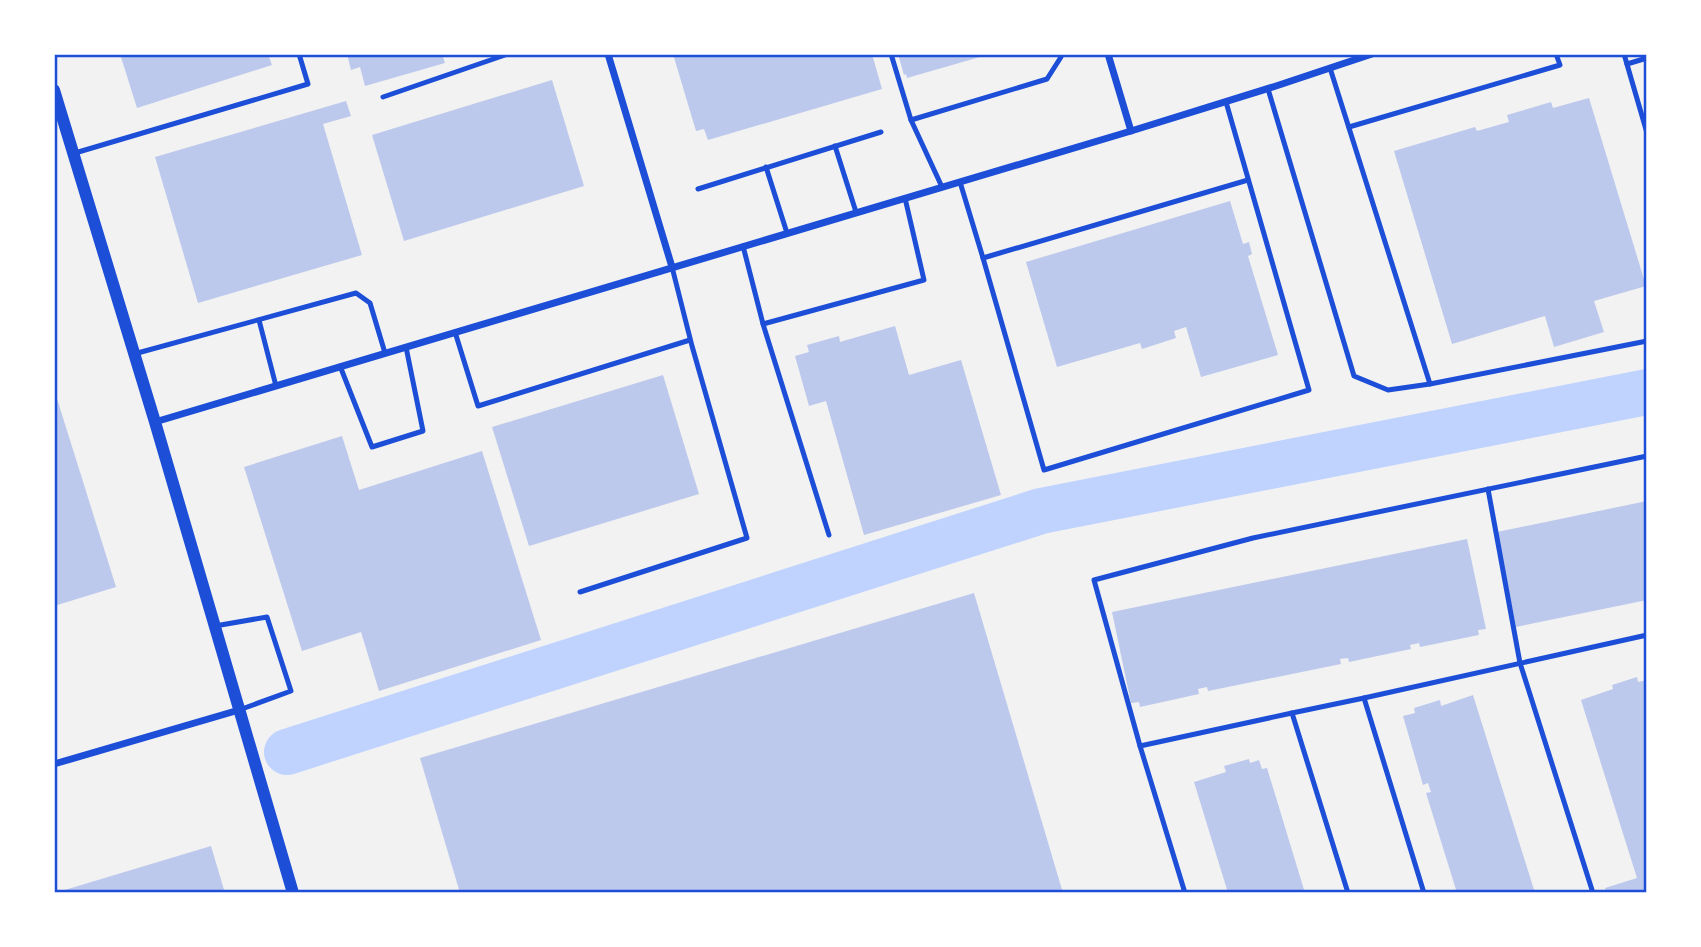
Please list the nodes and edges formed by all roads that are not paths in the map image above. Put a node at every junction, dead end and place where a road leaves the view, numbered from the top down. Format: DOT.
graph roads {
  1 [pos="299,54"];
  2 [pos="508,54"];
  3 [pos="608,54"];
  4 [pos="891,54"];
  5 [pos="1060,54"];
  6 [pos="1108,54"];
  7 [pos="1372,54"];
  8 [pos="1556,54"];
  9 [pos="1624,54"];
  10 [pos="1352,57"];
  11 [pos="1647,58"];
  12 [pos="1627,64"];
  13 [pos="1330,68"];
  14 [pos="1268,89"];
  15 [pos="54,90"];
  16 [pos="383,97"];
  17 [pos="1226,102"];
  18 [pos="911,120"];
  19 [pos="1349,127"];
  20 [pos="1131,131"];
  21 [pos="881,132"];
  22 [pos="1647,133"];
  23 [pos="835,146"];
  24 [pos="74,153"];
  25 [pos="766,167"];
  26 [pos="1248,180"];
  27 [pos="960,182"];
  28 [pos="942,187"];
  29 [pos="698,189"];
  30 [pos="905,198"];
  31 [pos="856,212"];
  32 [pos="787,233"];
  33 [pos="743,246"];
  34 [pos="983,258"];
  35 [pos="672,267"];
  36 [pos="259,320"];
  37 [pos="763,324"];
  38 [pos="455,332"];
  39 [pos="691,340"];
  40 [pos="1647,341"];
  41 [pos="406,347"];
  42 [pos="385,353"];
  43 [pos="134,354"];
  44 [pos="340,366"];
  45 [pos="1430,384"];
  46 [pos="276,386"];
  47 [pos="155,422"];
  48 [pos="1647,456"];
  49 [pos="1488,489"];
  50 [pos="829,535"];
  51 [pos="580,592"];
  52 [pos="215,627"];
  53 [pos="1647,635"];
  54 [pos="1520,663"];
  55 [pos="1364,698"];
  56 [pos="239,710"];
  57 [pos="1292,713"];
  58 [pos="1140,746"];
  59 [pos="55,761"];
  60 [pos="293,893"];
  61 [pos="1185,893"];
  62 [pos="1348,893"];
  63 [pos="1424,893"];
  64 [pos="1593,893"];
  1 -- 24 [label="lane"];
  2 -- 16 [label="lane"];
  3 -- 35 [label="street"];
  4 -- 18 [label="lane"];
  5 -- 18 [label="lane"];
  6 -- 20 [label="street"];
  7 -- 10 [label="street"];
  8 -- 19 [label="lane"];
  9 -- 12 [label="lane"];
  10 -- 13 [label="street"];
  11 -- 12 [label="lane"];
  12 -- 22 [label="lane"];
  13 -- 14 [label="street"];
  13 -- 19 [label="lane"];
  14 -- 17 [label="street"];
  14 -- 45 [label="lane"];
  15 -- 24 [label="street"];
  17 -- 20 [label="street"];
  17 -- 26 [label="lane"];
  18 -- 28 [label="lane"];
  19 -- 45 [label="lane"];
  20 -- 27 [label="street"];
  21 -- 23 [label="lane"];
  23 -- 25 [label="lane"];
  23 -- 31 [label="lane"];
  24 -- 43 [label="street"];
  25 -- 29 [label="lane"];
  25 -- 32 [label="lane"];
  26 -- 34 [label="lane"];
  26 -- 34 [label="lane"];
  27 -- 28 [label="street"];
  27 -- 34 [label="lane"];
  28 -- 30 [label="street"];
  30 -- 31 [label="street"];
  30 -- 37 [label="lane"];
  31 -- 32 [label="street"];
  32 -- 33 [label="street"];
  33 -- 35 [label="street"];
  33 -- 37 [label="lane"];
  35 -- 38 [label="street"];
  35 -- 39 [label="lane"];
  36 -- 42 [label="lane"];
  36 -- 43 [label="lane"];
  36 -- 46 [label="lane"];
  37 -- 50 [label="lane"];
  38 -- 39 [label="lane"];
  38 -- 41 [label="street"];
  39 -- 51 [label="lane"];
  40 -- 45 [label="lane"];
  41 -- 42 [label="street"];
  41 -- 44 [label="lane"];
  42 -- 44 [label="street"];
  43 -- 47 [label="street"];
  44 -- 46 [label="street"];
  46 -- 47 [label="street"];
  47 -- 52 [label="street"];
  48 -- 49 [label="lane"];
  49 -- 54 [label="lane"];
  49 -- 58 [label="lane"];
  52 -- 56 [label="street"];
  52 -- 56 [label="lane"];
  53 -- 54 [label="lane"];
  54 -- 55 [label="lane"];
  54 -- 64 [label="lane"];
  55 -- 57 [label="lane"];
  55 -- 63 [label="lane"];
  56 -- 59 [label="street"];
  56 -- 60 [label="street"];
  57 -- 58 [label="lane"];
  57 -- 62 [label="lane"];
  58 -- 61 [label="lane"];
}
